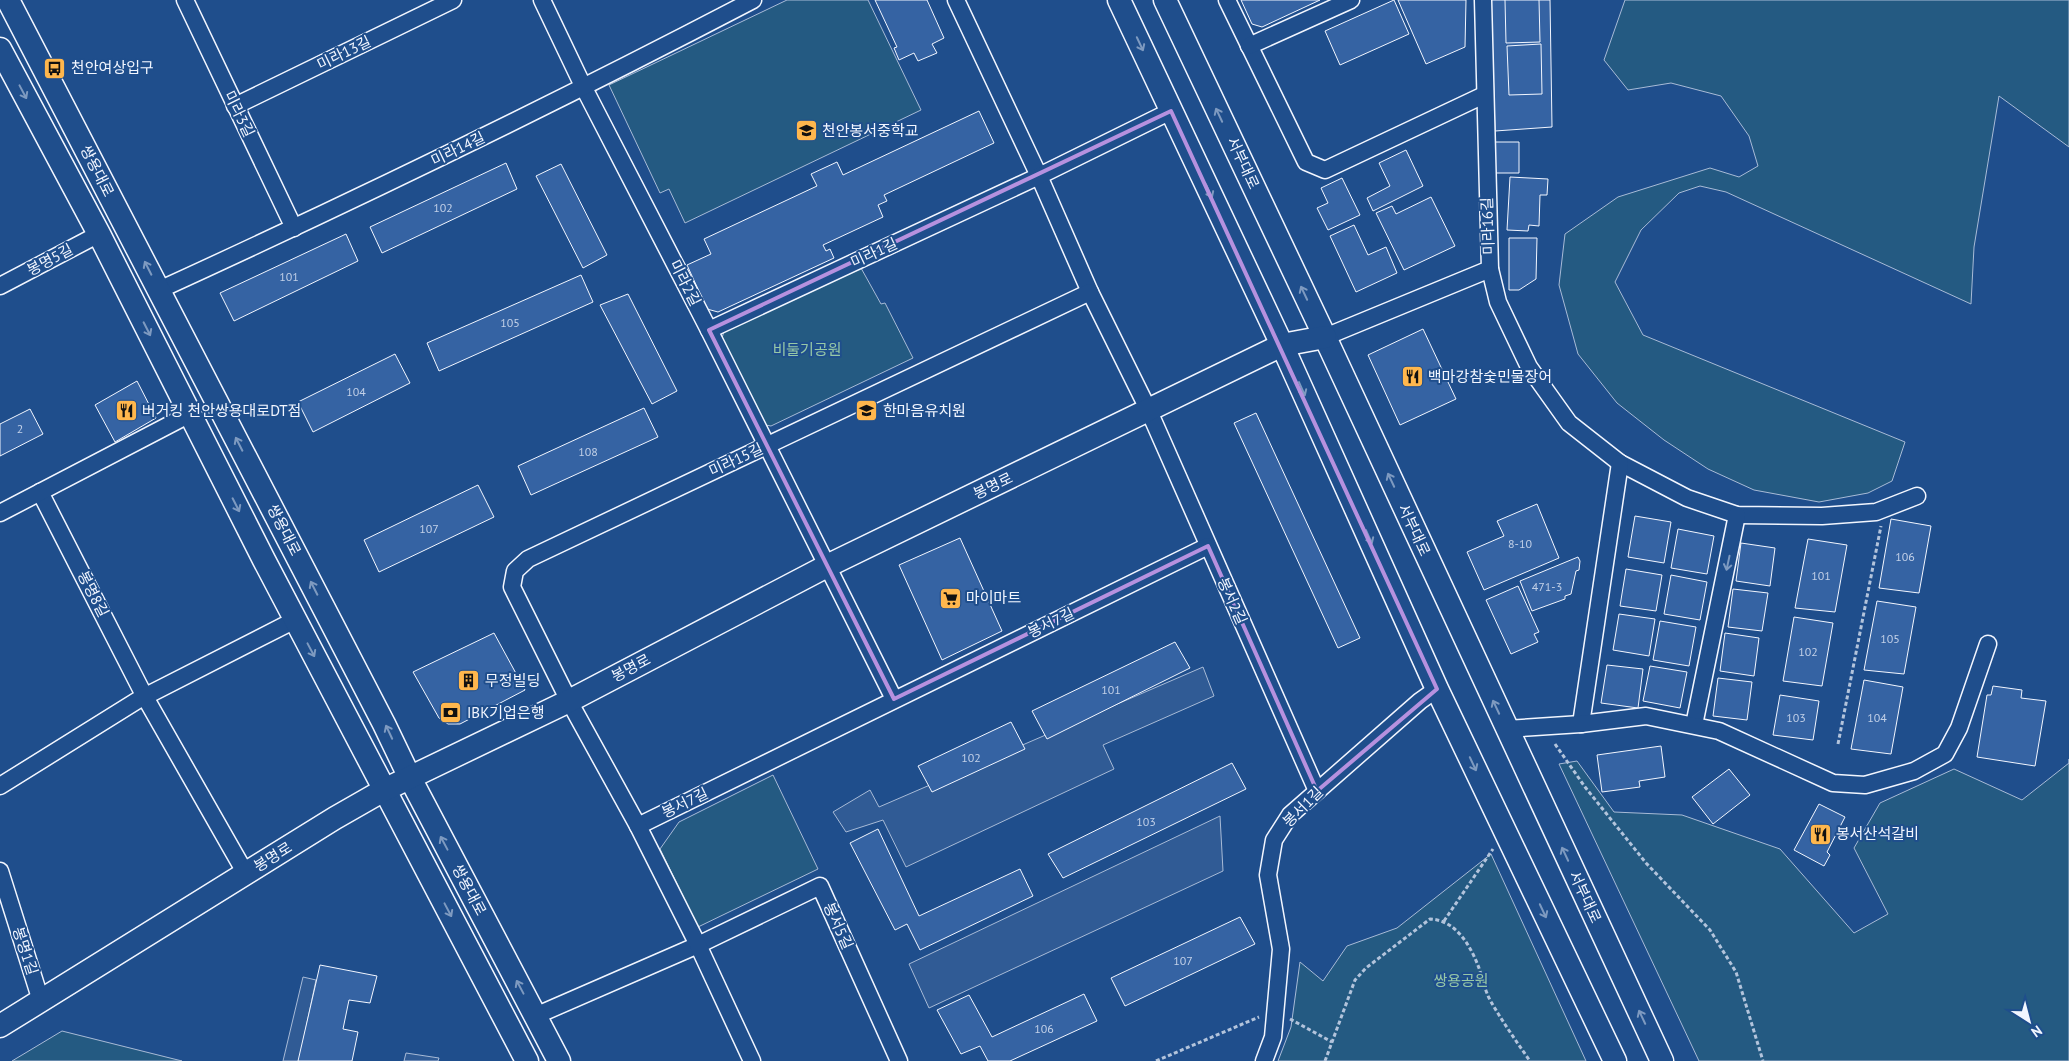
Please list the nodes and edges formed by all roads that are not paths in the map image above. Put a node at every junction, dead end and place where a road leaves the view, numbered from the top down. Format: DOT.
graph roads {
  1 [pos="8,0"];
  2 [pos="185,0"];
  3 [pos="453,0"];
  4 [pos="542,0"];
  5 [pos="753,0"];
  6 [pos="956,0"];
  7 [pos="1119,0"];
  8 [pos="1165,0"];
  9 [pos="1227,0"];
  10 [pos="1351,0"];
  11 [pos="1483,0"];
  12 [pos="1249,46"];
  13 [pos="3,62"];
  14 [pos="584,88"];
  15 [pos="1484,95"];
  16 [pos="235,106"];
  17 [pos="1171,111"];
  18 [pos="1039,176"];
  19 [pos="294,228"];
  20 [pos="99,234"];
  21 [pos="1490,269"];
  22 [pos="0,286"];
  23 [pos="159,290"];
  24 [pos="1090,292"];
  25 [pos="709,330"];
  26 [pos="1325,337"];
  27 [pos="1282,345"];
  28 [pos="1148,411"];
  29 [pos="190,414"];
  30 [pos="767,445"];
  31 [pos="1620,463"];
  32 [pos="40,492"];
  33 [pos="1917,496"];
  34 [pos="0,513"];
  35 [pos="1738,515"];
  36 [pos="1208,546"];
  37 [pos="827,566"];
  38 [pos="295,620"];
  39 [pos="1988,644"];
  40 [pos="1438,689"];
  41 [pos="145,697"];
  42 [pos="894,699"];
  43 [pos="569,701"];
  44 [pos="1581,724"];
  45 [pos="1694,725"];
  46 [pos="1506,729"];
  47 [pos="409,776"];
  48 [pos="0,786"];
  49 [pos="384,790"];
  50 [pos="1317,792"];
  51 [pos="638,826"];
  52 [pos="0,872"];
  53 [pos="246,874"];
  54 [pos="698,945"];
  55 [pos="41,1001"];
  56 [pos="535,1016"];
  57 [pos="0,1026"];
  58 [pos="527,1061"];
  59 [pos="559,1061"];
  60 [pos="752,1061"];
  61 [pos="898,1061"];
  62 [pos="1264,1061"];
  63 [pos="1615,1061"];
  64 [pos="1662,1061"];
  23 -- 1 [label="main road, 쌍용대로, one-way"];
  2 -- 16 [label="street, 미라3길"];
  3 -- 16 [label="street, 미라13길"];
  4 -- 14 [label="street, 미라2길"];
  5 -- 14 [label="street, 미라14길"];
  6 -- 18 [label="street"];
  7 -- 17 [label="main road, one-way"];
  26 -- 8 [label="main road, 서부대로, one-way"];
  9 -- 12 [label="street"];
  10 -- 12 [label="street"];
  11 -- 15 [label="street, 미라16길"];
  12 -- 15 [label="street"];
  13 -- 20 [label="main road, 쌍용대로, one-way"];
  14 -- 19 [label="street, 미라14길"];
  14 -- 25 [label="street, 미라2길"];
  15 -- 21 [label="street, 미라16길"];
  16 -- 19 [label="street, 미라3길"];
  17 -- 18 [label="street, 미라1길"];
  17 -- 27 [label="main road, one-way"];
  18 -- 24 [label="street"];
  18 -- 25 [label="street, 미라1길"];
  19 -- 23 [label="street, 미라14길"];
  20 -- 22 [label="street, 봉명5길"];
  20 -- 29 [label="main road, 쌍용대로, one-way"];
  21 -- 26 [label="street, 미라16길"];
  21 -- 31 [label="street"];
  47 -- 23 [label="main road, 쌍용대로, one-way"];
  24 -- 28 [label="street"];
  24 -- 30 [label="street, 미라15길"];
  25 -- 30 [label="street, 미라2길"];
  26 -- 27 [label="main road, 봉명로"];
  46 -- 26 [label="main road, 서부대로, one-way"];
  27 -- 28 [label="main road, 봉명로"];
  27 -- 40 [label="main road, one-way"];
  28 -- 36 [label="street, 봉서2길"];
  28 -- 37 [label="main road, 봉명로"];
  29 -- 32 [label="street"];
  29 -- 38 [label="main road, 쌍용대로, one-way"];
  30 -- 37 [label="street, 미라2길"];
  30 -- 43 [label="street, 미라15길"];
  31 -- 35 [label="street"];
  31 -- 44 [label="street"];
  32 -- 34 [label="street"];
  32 -- 41 [label="street, 봉명8길"];
  33 -- 35 [label="street"];
  35 -- 45 [label="street, one-way"];
  36 -- 42 [label="street, 봉서7길"];
  36 -- 50 [label="street, 봉서2길"];
  37 -- 42 [label="street"];
  37 -- 43 [label="main road, 봉명로"];
  38 -- 41 [label="street"];
  38 -- 49 [label="main road, 쌍용대로, one-way"];
  39 -- 45 [label="street"];
  40 -- 50 [label="street, 봉서1길"];
  40 -- 63 [label="main road, one-way"];
  41 -- 48 [label="street"];
  41 -- 53 [label="street, 봉명8길"];
  42 -- 51 [label="street, 봉서7길"];
  43 -- 47 [label="main road, 봉명로"];
  43 -- 51 [label="street"];
  44 -- 45 [label="street"];
  44 -- 46 [label="street"];
  64 -- 46 [label="main road, 서부대로, one-way"];
  47 -- 49 [label="main road, 봉명로"];
  56 -- 47 [label="main road, 쌍용대로, one-way"];
  49 -- 53 [label="main road, 봉명로"];
  49 -- 58 [label="main road, 쌍용대로, one-way"];
  50 -- 62 [label="street, 봉서1길"];
  51 -- 54 [label="street"];
  52 -- 55 [label="street, 봉명1길"];
  53 -- 55 [label="main road, 봉명로"];
  54 -- 56 [label="street, 봉서5길"];
  54 -- 60 [label="street"];
  54 -- 61 [label="street, 봉서5길"];
  55 -- 57 [label="main road, 봉명로"];
  56 -- 59 [label="main road, 쌍용대로"];
}
